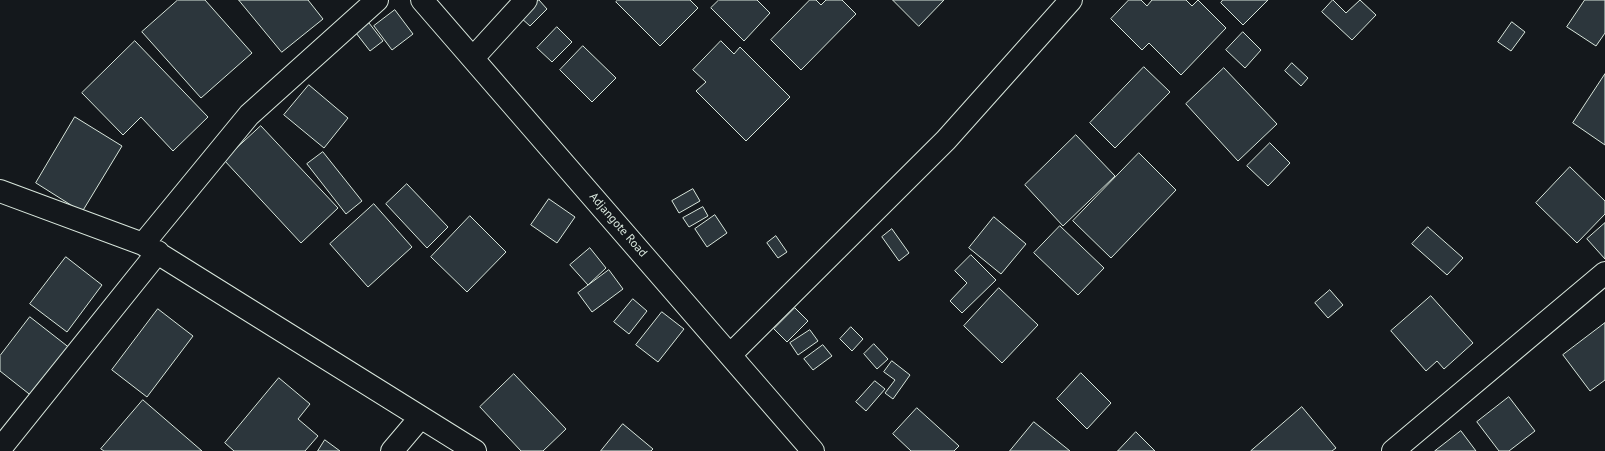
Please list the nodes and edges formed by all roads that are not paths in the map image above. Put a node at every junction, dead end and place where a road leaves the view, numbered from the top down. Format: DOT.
graph roads {
  1 [pos="377,0"];
  2 [pos="422,0"];
  3 [pos="526,0"];
  4 [pos="1071,0"];
  5 [pos="473,58"];
  6 [pos="0,190"];
  7 [pos="151,248"];
  8 [pos="1605,273"];
  9 [pos="730,354"];
  10 [pos="420,418"];
  11 [pos="0,449"];
  12 [pos="392,451"];
  13 [pos="475,451"];
  14 [pos="813,451"];
  15 [pos="1393,451"];
  1 -- 7 [label="street"];
  2 -- 5 [label="street, Adjangote Road"];
  3 -- 5 [label="street"];
  4 -- 9 [label="street"];
  5 -- 9 [label="street, Adjangote Road"];
  6 -- 7 [label="street"];
  7 -- 10 [label="street"];
  7 -- 11 [label="street"];
  8 -- 15 [label="street"];
  9 -- 14 [label="street, Adjangote Road"];
  10 -- 12 [label="street"];
  10 -- 13 [label="street"];
}
